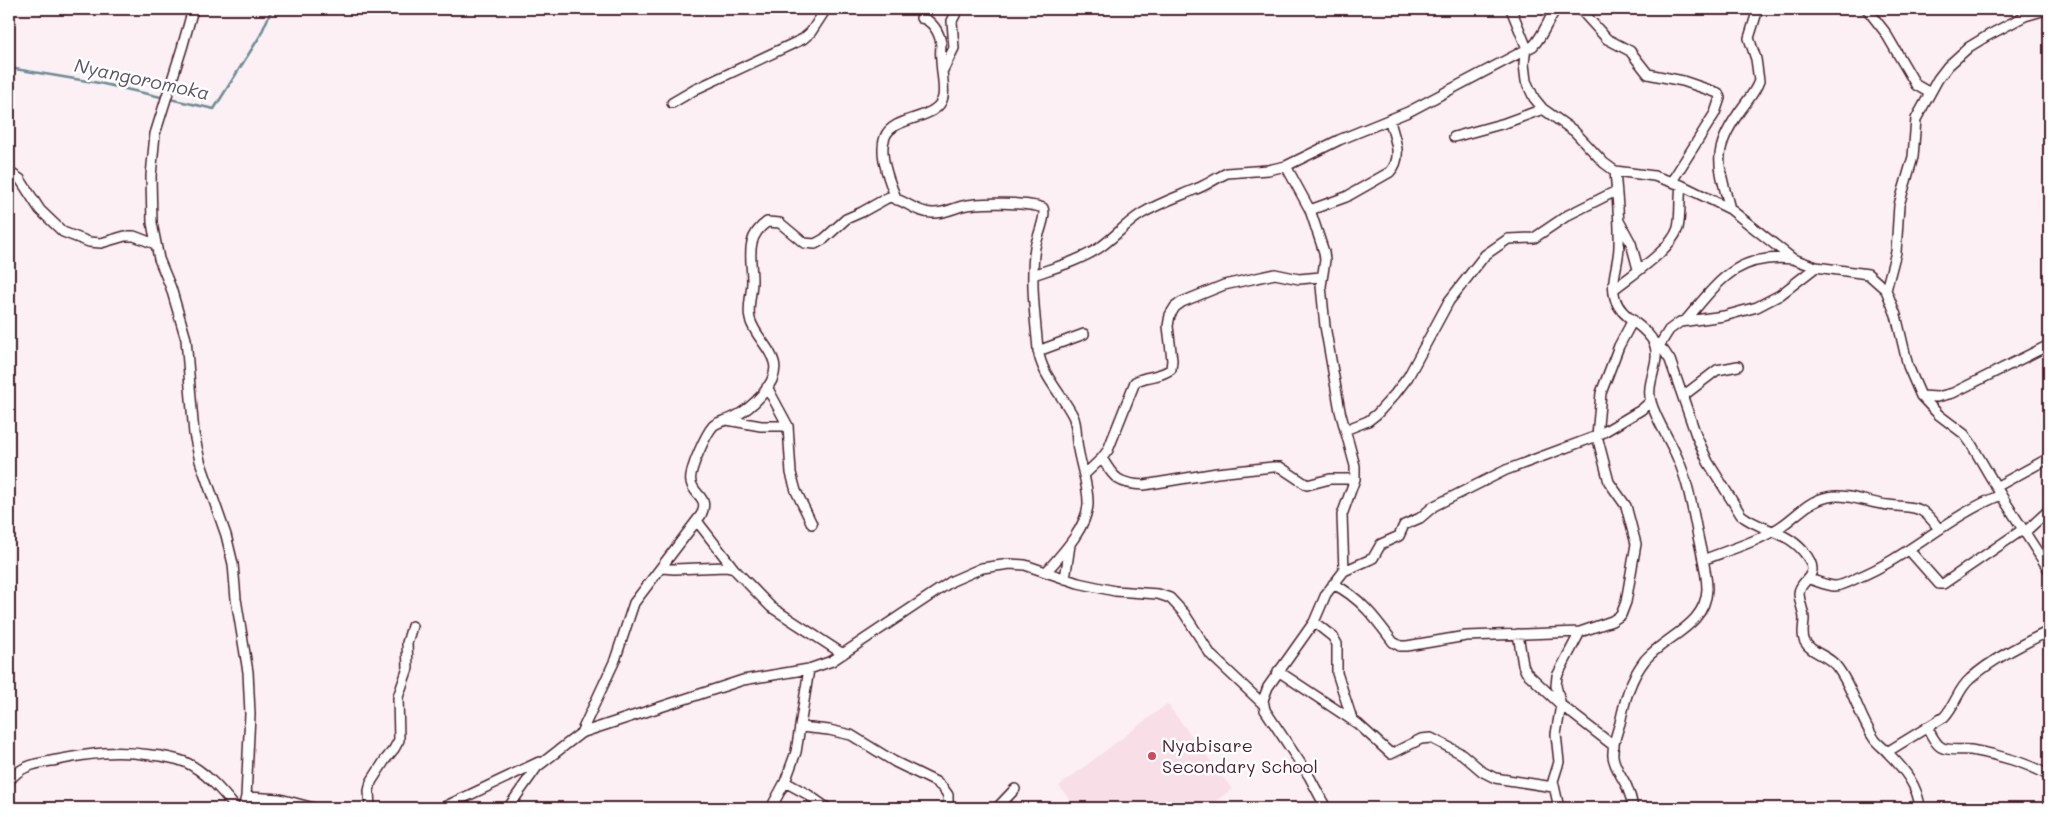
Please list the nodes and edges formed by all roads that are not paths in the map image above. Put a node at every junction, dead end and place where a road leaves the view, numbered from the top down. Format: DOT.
graph roads {
  1 [pos="193,9"];
  2 [pos="826,9"];
  3 [pos="958,9"];
  4 [pos="1511,9"];
  5 [pos="1556,9"];
  6 [pos="1580,9"];
  7 [pos="1758,9"];
  8 [pos="1867,9"];
  9 [pos="2049,9"];
  10 [pos="921,18"];
  11 [pos="1526,50"];
  12 [pos="942,72"];
  13 [pos="1930,93"];
  14 [pos="672,103"];
  15 [pos="1543,109"];
  16 [pos="1390,121"];
  17 [pos="1454,137"];
  18 [pos="1286,166"];
  19 [pos="1614,171"];
  20 [pos="9,172"];
  21 [pos="1676,183"];
  22 [pos="1616,191"];
  23 [pos="897,200"];
  24 [pos="1730,209"];
  25 [pos="1310,210"];
  26 [pos="1619,221"];
  27 [pos="155,244"];
  28 [pos="1794,259"];
  29 [pos="1816,267"];
  30 [pos="1638,269"];
  31 [pos="1033,275"];
  32 [pos="1321,277"];
  33 [pos="1614,289"];
  34 [pos="1886,290"];
  35 [pos="1633,320"];
  36 [pos="1686,320"];
  37 [pos="1084,334"];
  38 [pos="1656,344"];
  39 [pos="2049,345"];
  40 [pos="1038,351"];
  41 [pos="1738,366"];
  42 [pos="768,387"];
  43 [pos="1682,396"];
  44 [pos="1921,396"];
  45 [pos="1651,401"];
  46 [pos="727,420"];
  47 [pos="788,426"];
  48 [pos="1345,430"];
  49 [pos="1597,436"];
  50 [pos="1102,458"];
  51 [pos="2049,458"];
  52 [pos="1084,475"];
  53 [pos="1355,479"];
  54 [pos="1996,487"];
  55 [pos="2001,495"];
  56 [pos="2049,510"];
  57 [pos="697,521"];
  58 [pos="812,524"];
  59 [pos="1939,529"];
  60 [pos="1774,530"];
  61 [pos="2023,532"];
  62 [pos="1070,545"];
  63 [pos="1909,550"];
  64 [pos="1703,560"];
  65 [pos="662,568"];
  66 [pos="734,569"];
  67 [pos="2049,570"];
  68 [pos="1344,571"];
  69 [pos="1046,572"];
  70 [pos="1065,579"];
  71 [pos="1809,579"];
  72 [pos="1333,584"];
  73 [pos="1314,622"];
  74 [pos="412,626"];
  75 [pos="2049,631"];
  76 [pos="1580,632"];
  77 [pos="1518,634"];
  78 [pos="844,654"];
  79 [pos="809,669"];
  80 [pos="1278,671"];
  81 [pos="1263,704"];
  82 [pos="1561,705"];
  83 [pos="1352,720"];
  84 [pos="801,727"];
  85 [pos="1926,727"];
  86 [pos="581,733"];
  87 [pos="1614,746"];
  88 [pos="1887,752"];
  89 [pos="546,759"];
  90 [pos="2049,776"];
  91 [pos="9,781"];
  92 [pos="785,782"];
  93 [pos="1553,787"];
  94 [pos="1015,789"];
  95 [pos="246,797"];
  96 [pos="236,808"];
  97 [pos="243,808"];
  98 [pos="314,808"];
  99 [pos="370,808"];
  100 [pos="442,808"];
  101 [pos="508,808"];
  102 [pos="771,808"];
  103 [pos="827,808"];
  104 [pos="948,808"];
  105 [pos="997,808"];
  106 [pos="1326,808"];
  107 [pos="1559,808"];
  108 [pos="1633,808"];
  109 [pos="1920,808"];
  1 -- 27 [label="street"];
  2 -- 14 [label="street"];
  3 -- 12 [label="street"];
  4 -- 11 [label="street"];
  5 -- 11 [label="street"];
  6 -- 21 [label="street"];
  7 -- 24 [label="street"];
  8 -- 13 [label="street"];
  9 -- 13 [label="street"];
  10 -- 12 [label="street"];
  11 -- 15 [label="street"];
  11 -- 16 [label="street"];
  12 -- 23 [label="street"];
  13 -- 34 [label="street"];
  15 -- 17 [label="street"];
  15 -- 19 [label="street"];
  16 -- 18 [label="street"];
  16 -- 25 [label="street"];
  18 -- 25 [label="street"];
  18 -- 31 [label="street"];
  19 -- 21 [label="street"];
  19 -- 22 [label="street"];
  20 -- 27 [label="street"];
  21 -- 24 [label="street"];
  21 -- 30 [label="street"];
  22 -- 26 [label="street"];
  22 -- 48 [label="street"];
  23 -- 31 [label="street"];
  23 -- 42 [label="street"];
  24 -- 28 [label="street"];
  25 -- 32 [label="street"];
  26 -- 30 [label="street"];
  26 -- 33 [label="street"];
  27 -- 95 [label="street"];
  28 -- 29 [label="street"];
  28 -- 36 [label="street"];
  29 -- 34 [label="street"];
  29 -- 36 [label="street"];
  30 -- 33 [label="street"];
  31 -- 40 [label="street"];
  32 -- 48 [label="street"];
  32 -- 50 [label="street"];
  33 -- 35 [label="street"];
  34 -- 44 [label="street"];
  35 -- 38 [label="street"];
  35 -- 49 [label="street"];
  36 -- 38 [label="street"];
  37 -- 40 [label="street"];
  38 -- 43 [label="street"];
  38 -- 45 [label="street"];
  39 -- 44 [label="street"];
  40 -- 52 [label="street"];
  41 -- 43 [label="street"];
  42 -- 46 [label="street"];
  42 -- 47 [label="street"];
  43 -- 60 [label="street"];
  44 -- 54 [label="street"];
  45 -- 49 [label="street"];
  45 -- 64 [label="street"];
  46 -- 47 [label="street"];
  46 -- 57 [label="street"];
  47 -- 58 [label="street"];
  48 -- 53 [label="street"];
  49 -- 68 [label="street"];
  49 -- 76 [label="street"];
  50 -- 52 [label="street"];
  50 -- 53 [label="street"];
  51 -- 54 [label="street"];
  52 -- 62 [label="street"];
  53 -- 68 [label="street"];
  54 -- 55 [label="street"];
  55 -- 59 [label="street"];
  55 -- 61 [label="street"];
  56 -- 61 [label="street"];
  57 -- 65 [label="street"];
  57 -- 66 [label="street"];
  59 -- 60 [label="street"];
  59 -- 63 [label="street"];
  60 -- 64 [label="street"];
  60 -- 71 [label="street"];
  61 -- 63 [label="street"];
  61 -- 67 [label="street"];
  62 -- 69 [label="street"];
  62 -- 70 [label="street"];
  63 -- 71 [label="street"];
  64 -- 87 [label="street"];
  65 -- 66 [label="street"];
  65 -- 86 [label="street"];
  66 -- 78 [label="street"];
  68 -- 72 [label="street"];
  69 -- 70 [label="street"];
  69 -- 78 [label="street"];
  70 -- 81 [label="street"];
  71 -- 88 [label="street"];
  72 -- 73 [label="street"];
  72 -- 77 [label="street"];
  73 -- 80 [label="street"];
  73 -- 83 [label="street"];
  74 -- 99 [label="street"];
  75 -- 85 [label="street"];
  76 -- 77 [label="street"];
  76 -- 82 [label="street"];
  77 -- 82 [label="street"];
  78 -- 79 [label="street"];
  79 -- 84 [label="street"];
  79 -- 86 [label="street"];
  80 -- 81 [label="street"];
  80 -- 83 [label="street"];
  81 -- 106 [label="street"];
  82 -- 87 [label="street"];
  82 -- 93 [label="street"];
  83 -- 93 [label="street"];
  84 -- 92 [label="street"];
  84 -- 104 [label="street"];
  85 -- 88 [label="street"];
  85 -- 90 [label="street"];
  86 -- 89 [label="street"];
  87 -- 108 [label="street"];
  88 -- 109 [label="street"];
  89 -- 100 [label="street"];
  89 -- 101 [label="street"];
  91 -- 96 [label="street"];
  92 -- 102 [label="street"];
  92 -- 103 [label="street"];
  93 -- 107 [label="street"];
  94 -- 105 [label="street"];
  95 -- 97 [label="street"];
  95 -- 98 [label="street"];
}
